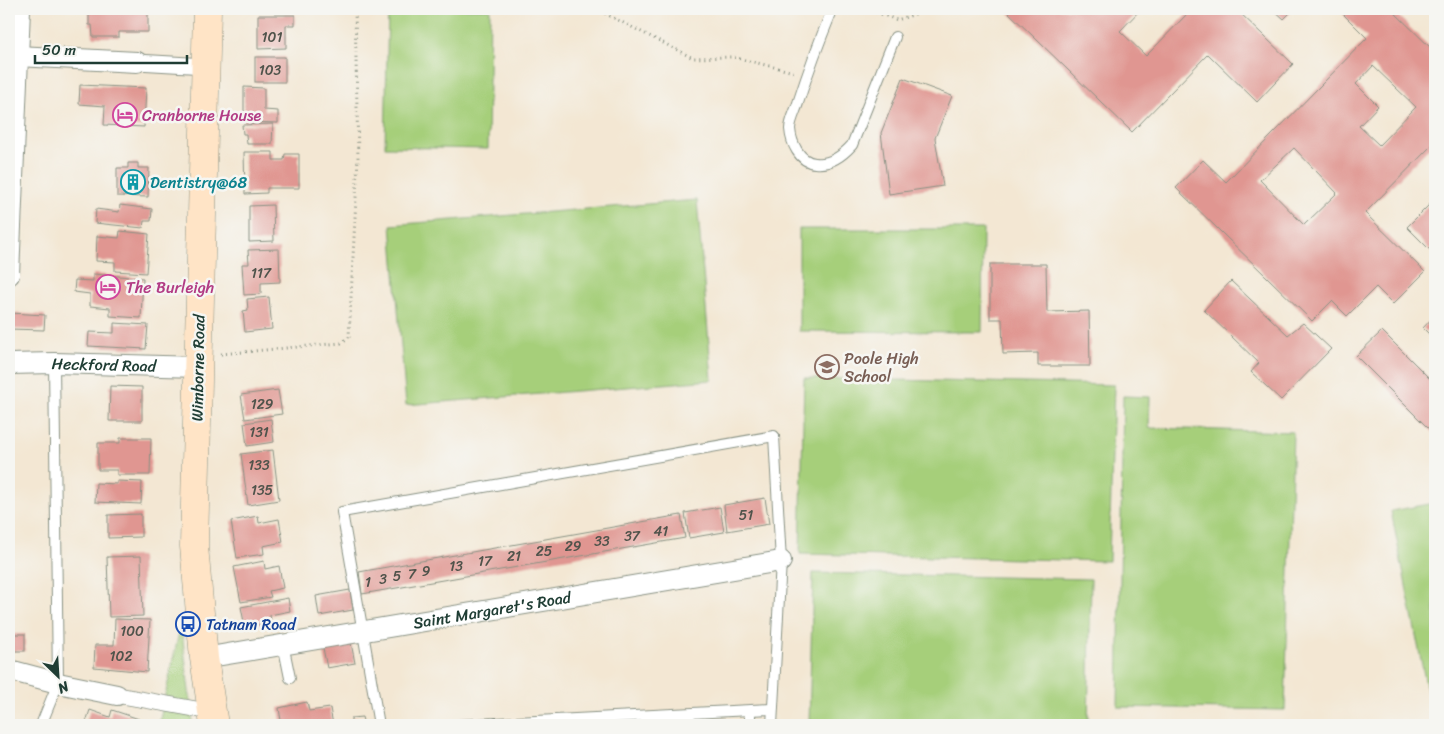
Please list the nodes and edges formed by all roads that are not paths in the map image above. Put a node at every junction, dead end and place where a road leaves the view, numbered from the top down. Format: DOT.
graph roads {
  1 [pos="20,9"];
  2 [pos="207,9"];
  3 [pos="831,13"];
  4 [pos="895,37"];
  5 [pos="13,54"];
  6 [pos="137,62"];
  7 [pos="206,66"];
  8 [pos="9,262"];
  9 [pos="198,362"];
  10 [pos="54,363"];
  11 [pos="9,364"];
  12 [pos="781,561"];
  13 [pos="363,630"];
  14 [pos="282,644"];
  15 [pos="204,658"];
  16 [pos="9,670"];
  17 [pos="290,678"];
  18 [pos="58,683"];
  19 [pos="117,695"];
  20 [pos="772,710"];
  21 [pos="750,711"];
  22 [pos="213,718"];
  23 [pos="40,725"];
  24 [pos="379,725"];
  25 [pos="458,725"];
  26 [pos="750,725"];
  27 [pos="772,725"];
  1 -- 5 [label="street"];
  2 -- 7 [label="main road, Wimborne Road"];
  3 -- 4 [label="lane"];
  5 -- 6 [label="street"];
  5 -- 8 [label="street"];
  6 -- 7 [label="street"];
  7 -- 9 [label="main road, Wimborne Road"];
  9 -- 10 [label="street, Heckford Road"];
  9 -- 15 [label="main road, Wimborne Road"];
  10 -- 11 [label="street, Heckford Road"];
  10 -- 18 [label="lane"];
  12 -- 13 [label="street, Saint Margaret's Road"];
  12 -- 13 [label="lane"];
  12 -- 20 [label="lane"];
  13 -- 14 [label="street, Saint Margaret's Road"];
  13 -- 24 [label="lane"];
  14 -- 15 [label="street, Saint Margaret's Road"];
  14 -- 17 [label="lane"];
  15 -- 22 [label="main road, Wimborne Road"];
  16 -- 18 [label="street"];
  18 -- 19 [label="street"];
  18 -- 23 [label="lane"];
  19 -- 22 [label="street"];
  20 -- 21 [label="lane"];
  20 -- 27 [label="lane"];
  21 -- 25 [label="lane"];
  21 -- 26 [label="lane"];
}
